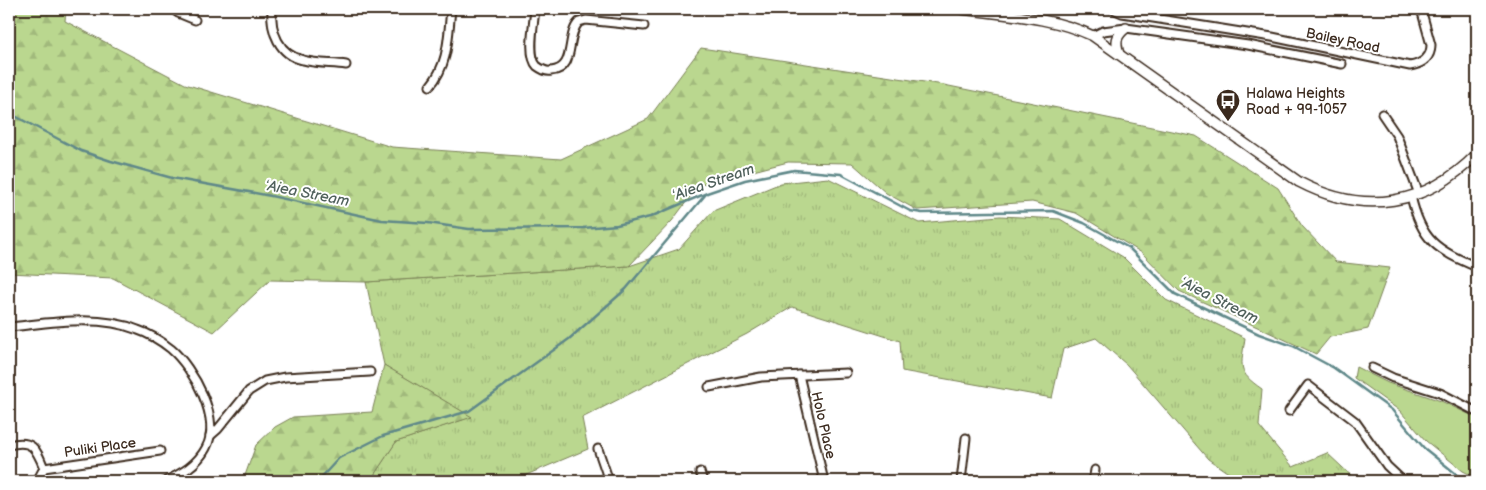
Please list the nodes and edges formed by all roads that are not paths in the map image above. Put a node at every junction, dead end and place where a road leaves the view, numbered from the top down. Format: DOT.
graph roads {
  1 [pos="174,9"];
  2 [pos="272,9"];
  3 [pos="451,9"];
  4 [pos="535,9"];
  5 [pos="962,9"];
  6 [pos="1113,9"];
  7 [pos="1421,9"];
  8 [pos="195,20"];
  9 [pos="644,26"];
  10 [pos="1126,28"];
  11 [pos="1093,36"];
  12 [pos="1119,54"];
  13 [pos="1342,64"];
  14 [pos="346,65"];
  15 [pos="430,86"];
  16 [pos="1382,114"];
  17 [pos="1477,154"];
  18 [pos="1415,195"];
  19 [pos="1477,268"];
  20 [pos="9,327"];
  21 [pos="1372,368"];
  22 [pos="370,372"];
  23 [pos="846,373"];
  24 [pos="799,375"];
  25 [pos="709,387"];
  26 [pos="1289,411"];
  27 [pos="1477,412"];
  28 [pos="210,436"];
  29 [pos="966,438"];
  30 [pos="9,445"];
  31 [pos="598,449"];
  32 [pos="160,451"];
  33 [pos="44,468"];
  34 [pos="1095,470"];
  35 [pos="700,472"];
  36 [pos="37,481"];
  37 [pos="166,481"];
  38 [pos="609,481"];
  39 [pos="703,481"];
  40 [pos="824,481"];
  41 [pos="961,481"];
  42 [pos="1093,481"];
  43 [pos="1403,481"];
  1 -- 8 [label="street"];
  2 -- 14 [label="street"];
  3 -- 15 [label="street"];
  4 -- 9 [label="street"];
  5 -- 11 [label="street"];
  6 -- 7 [label="street, Bailey Road"];
  10 -- 11 [label="street"];
  10 -- 12 [label="street"];
  10 -- 13 [label="street"];
  11 -- 12 [label="street"];
  12 -- 18 [label="street"];
  16 -- 18 [label="street"];
  17 -- 18 [label="street"];
  18 -- 19 [label="street"];
  20 -- 28 [label="street"];
  21 -- 27 [label="street"];
  22 -- 28 [label="street"];
  23 -- 24 [label="street, Holo Place"];
  24 -- 25 [label="street, Holo Place"];
  24 -- 40 [label="street, Holo Place"];
  26 -- 43 [label="street"];
  28 -- 37 [label="street"];
  29 -- 41 [label="street"];
  30 -- 33 [label="street"];
  31 -- 38 [label="street"];
  32 -- 33 [label="street, Puliki Place"];
  33 -- 36 [label="street"];
  34 -- 42 [label="street"];
  35 -- 39 [label="street"];
}
